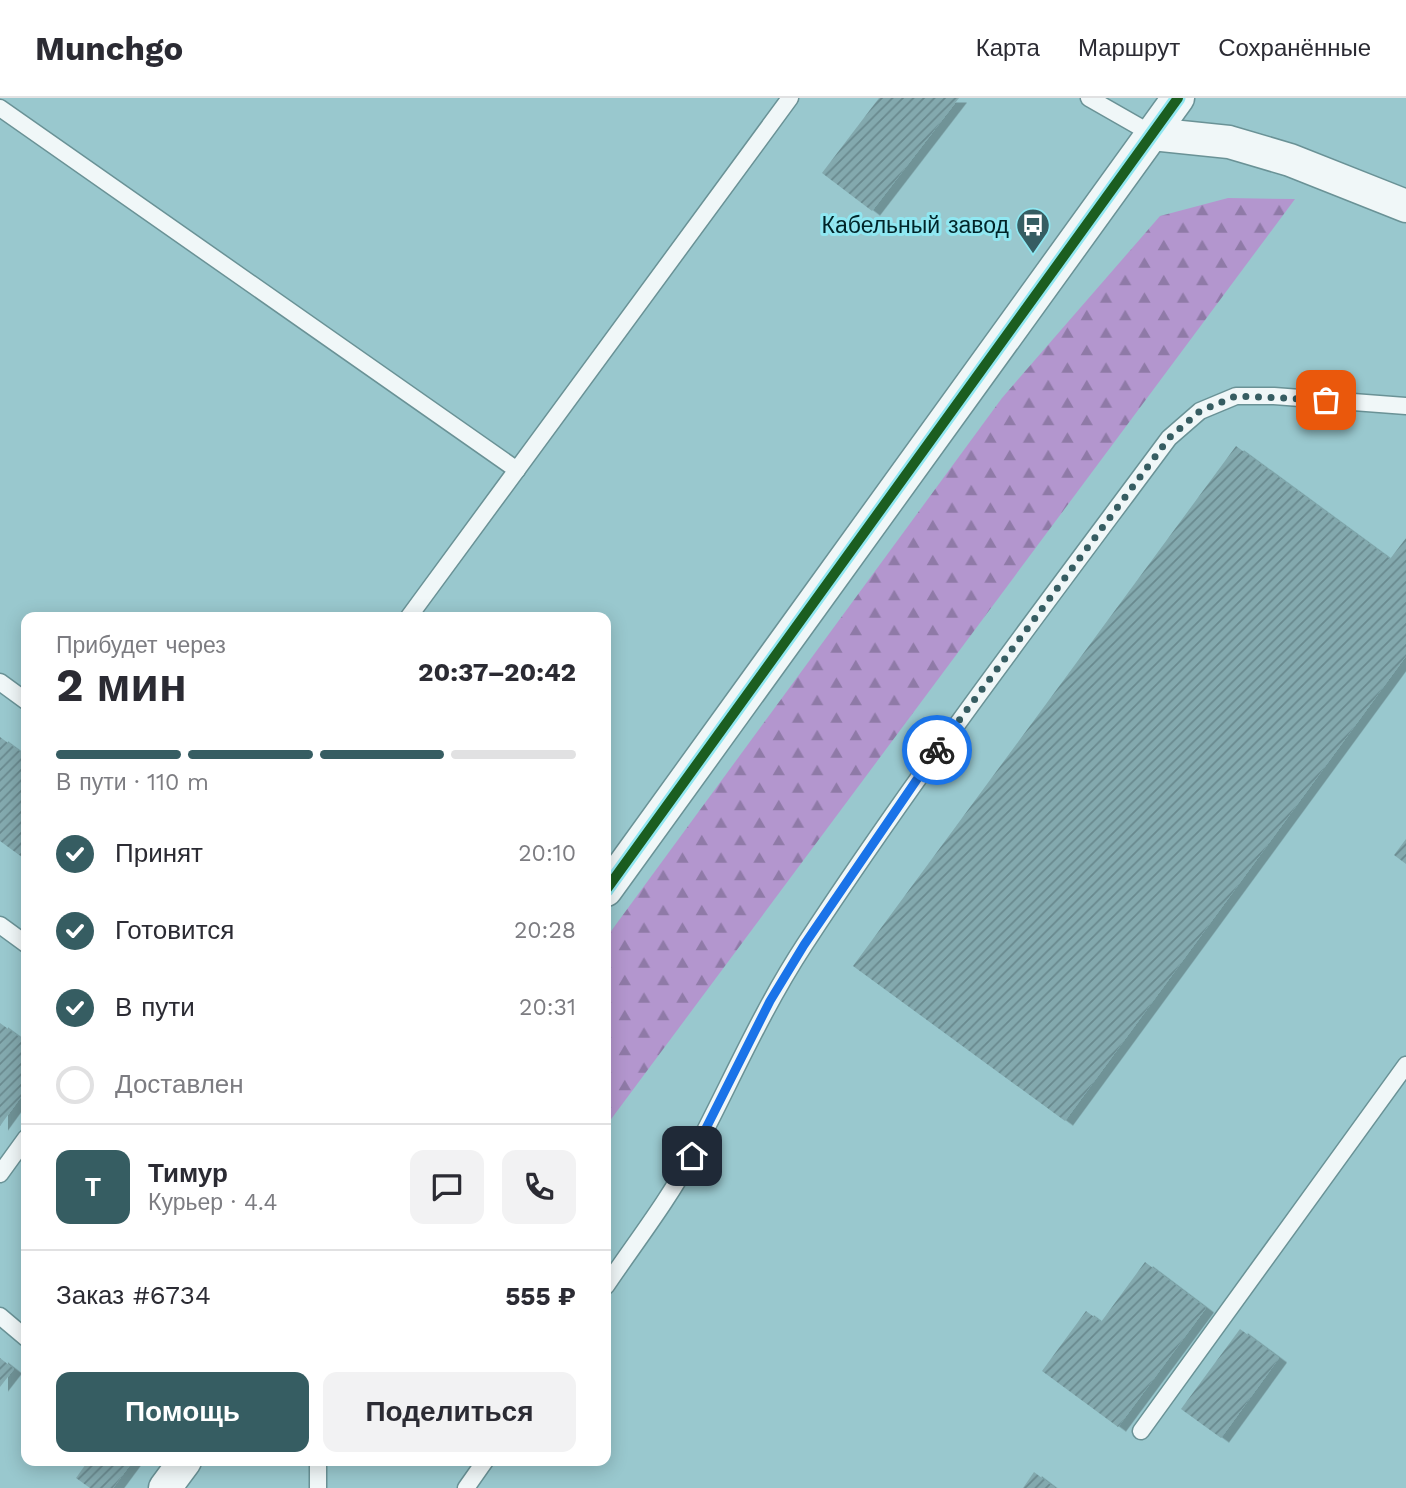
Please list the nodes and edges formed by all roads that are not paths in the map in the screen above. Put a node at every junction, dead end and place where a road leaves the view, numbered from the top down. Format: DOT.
graph roads {
  1 [pos="790,98"];
  2 [pos="1089,98"];
  3 [pos="1178,98"];
  4 [pos="0,108"];
  5 [pos="1152,134"];
  6 [pos="1406,206"];
  7 [pos="1406,406"];
  8 [pos="517,470"];
  9 [pos="412,612"];
  10 [pos="0,682"];
  11 [pos="21,697"];
  12 [pos="611,883"];
  13 [pos="0,925"];
  14 [pos="21,940"];
  15 [pos="1406,1065"];
  16 [pos="21,1145"];
  17 [pos="0,1174"];
  18 [pos="611,1279"];
  19 [pos="0,1317"];
  20 [pos="21,1334"];
  21 [pos="1142,1431"];
  22 [pos="181,1466"];
  23 [pos="318,1466"];
  24 [pos="481,1466"];
  25 [pos="165,1488"];
  26 [pos="318,1488"];
  27 [pos="466,1488"];
  1 -- 8 [label="lane"];
  2 -- 5 [label="lane"];
  3 -- 5 [label="street"];
  4 -- 8 [label="lane"];
  5 -- 6 [label="street"];
  5 -- 12 [label="street"];
  7 -- 18 [label="lane"];
  8 -- 9 [label="lane"];
  10 -- 11 [label="lane"];
  13 -- 14 [label="lane"];
  15 -- 21 [label="lane"];
  16 -- 17 [label="lane"];
  19 -- 20 [label="lane"];
  22 -- 25 [label="street"];
  23 -- 26 [label="lane"];
  24 -- 27 [label="lane"];
}
